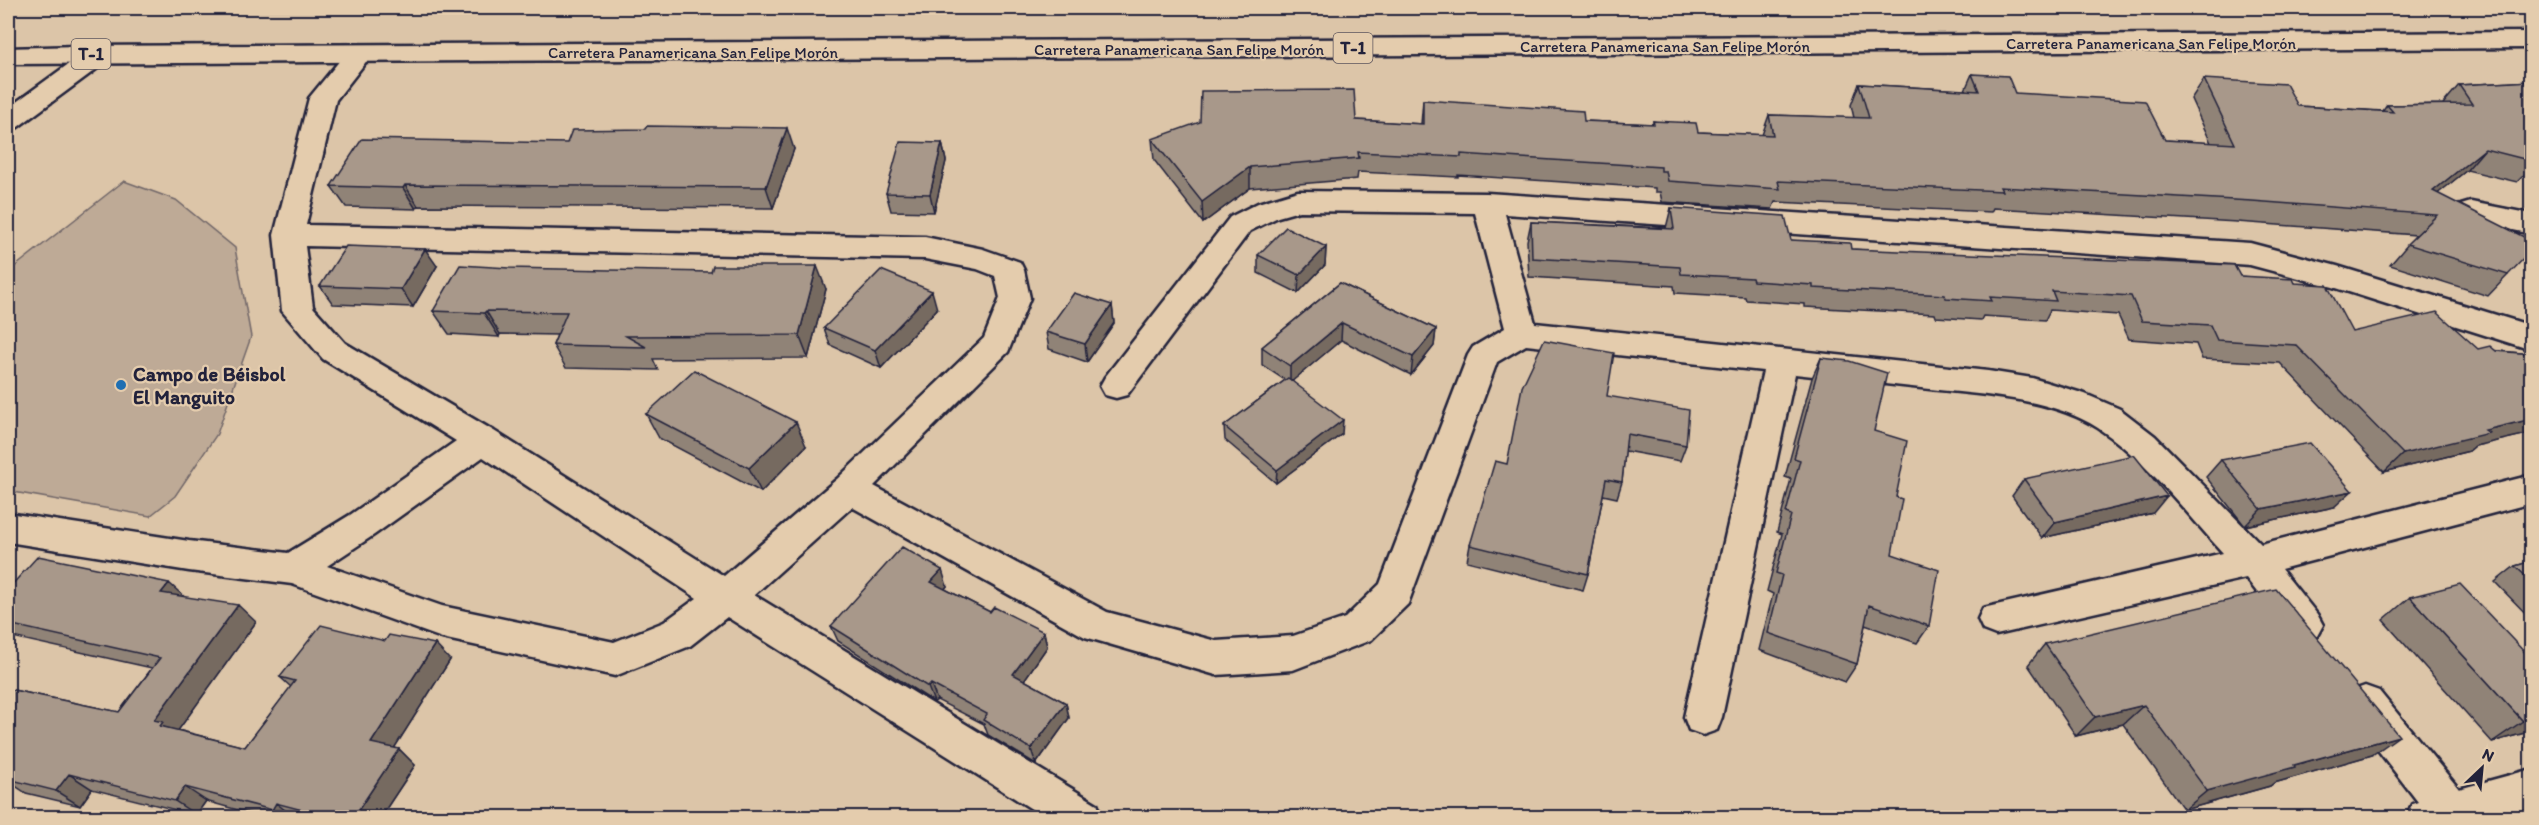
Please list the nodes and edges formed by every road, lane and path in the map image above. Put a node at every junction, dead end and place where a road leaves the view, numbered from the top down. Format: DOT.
graph roads {
  1 [pos="2532,40"];
  2 [pos="100,53"];
  3 [pos="359,54"];
  4 [pos="8,56"];
  5 [pos="8,122"];
  6 [pos="1487,203"];
  7 [pos="2471,212"];
  8 [pos="2532,224"];
  9 [pos="289,235"];
  10 [pos="1522,333"];
  11 [pos="2532,338"];
  12 [pos="1781,363"];
  13 [pos="1116,386"];
  14 [pos="482,440"];
  15 [pos="849,489"];
  16 [pos="2532,489"];
  17 [pos="8,528"];
  18 [pos="2254,561"];
  19 [pos="293,569"];
  20 [pos="726,597"];
  21 [pos="1996,619"];
  22 [pos="2326,653"];
  23 [pos="2348,681"];
  24 [pos="1703,717"];
  25 [pos="2532,788"];
  26 [pos="2437,813"];
  27 [pos="1083,818"];
  1 -- 3 [label="street, Carretera Panamericana San Felipe Morón / T-1"];
  2 -- 3 [label="street, Carretera Panamericana San Felipe Morón / T-1"];
  2 -- 4 [label="street, Carretera Panamericana San Felipe Morón / T-1"];
  2 -- 5 [label="street"];
  3 -- 9 [label="street"];
  6 -- 10 [label="street"];
  6 -- 11 [label="street"];
  6 -- 13 [label="street"];
  7 -- 8 [label="street"];
  9 -- 14 [label="street"];
  9 -- 15 [label="street"];
  10 -- 12 [label="street"];
  10 -- 15 [label="street"];
  12 -- 18 [label="street"];
  12 -- 24 [label="street"];
  14 -- 19 [label="street"];
  14 -- 20 [label="street"];
  15 -- 20 [label="street"];
  16 -- 18 [label="street"];
  17 -- 19 [label="street"];
  18 -- 21 [label="street"];
  18 -- 22 [label="street"];
  19 -- 20 [label="street"];
  20 -- 27 [label="street"];
  23 -- 26 [label="street"];
  25 -- 26 [label="street"];
}
